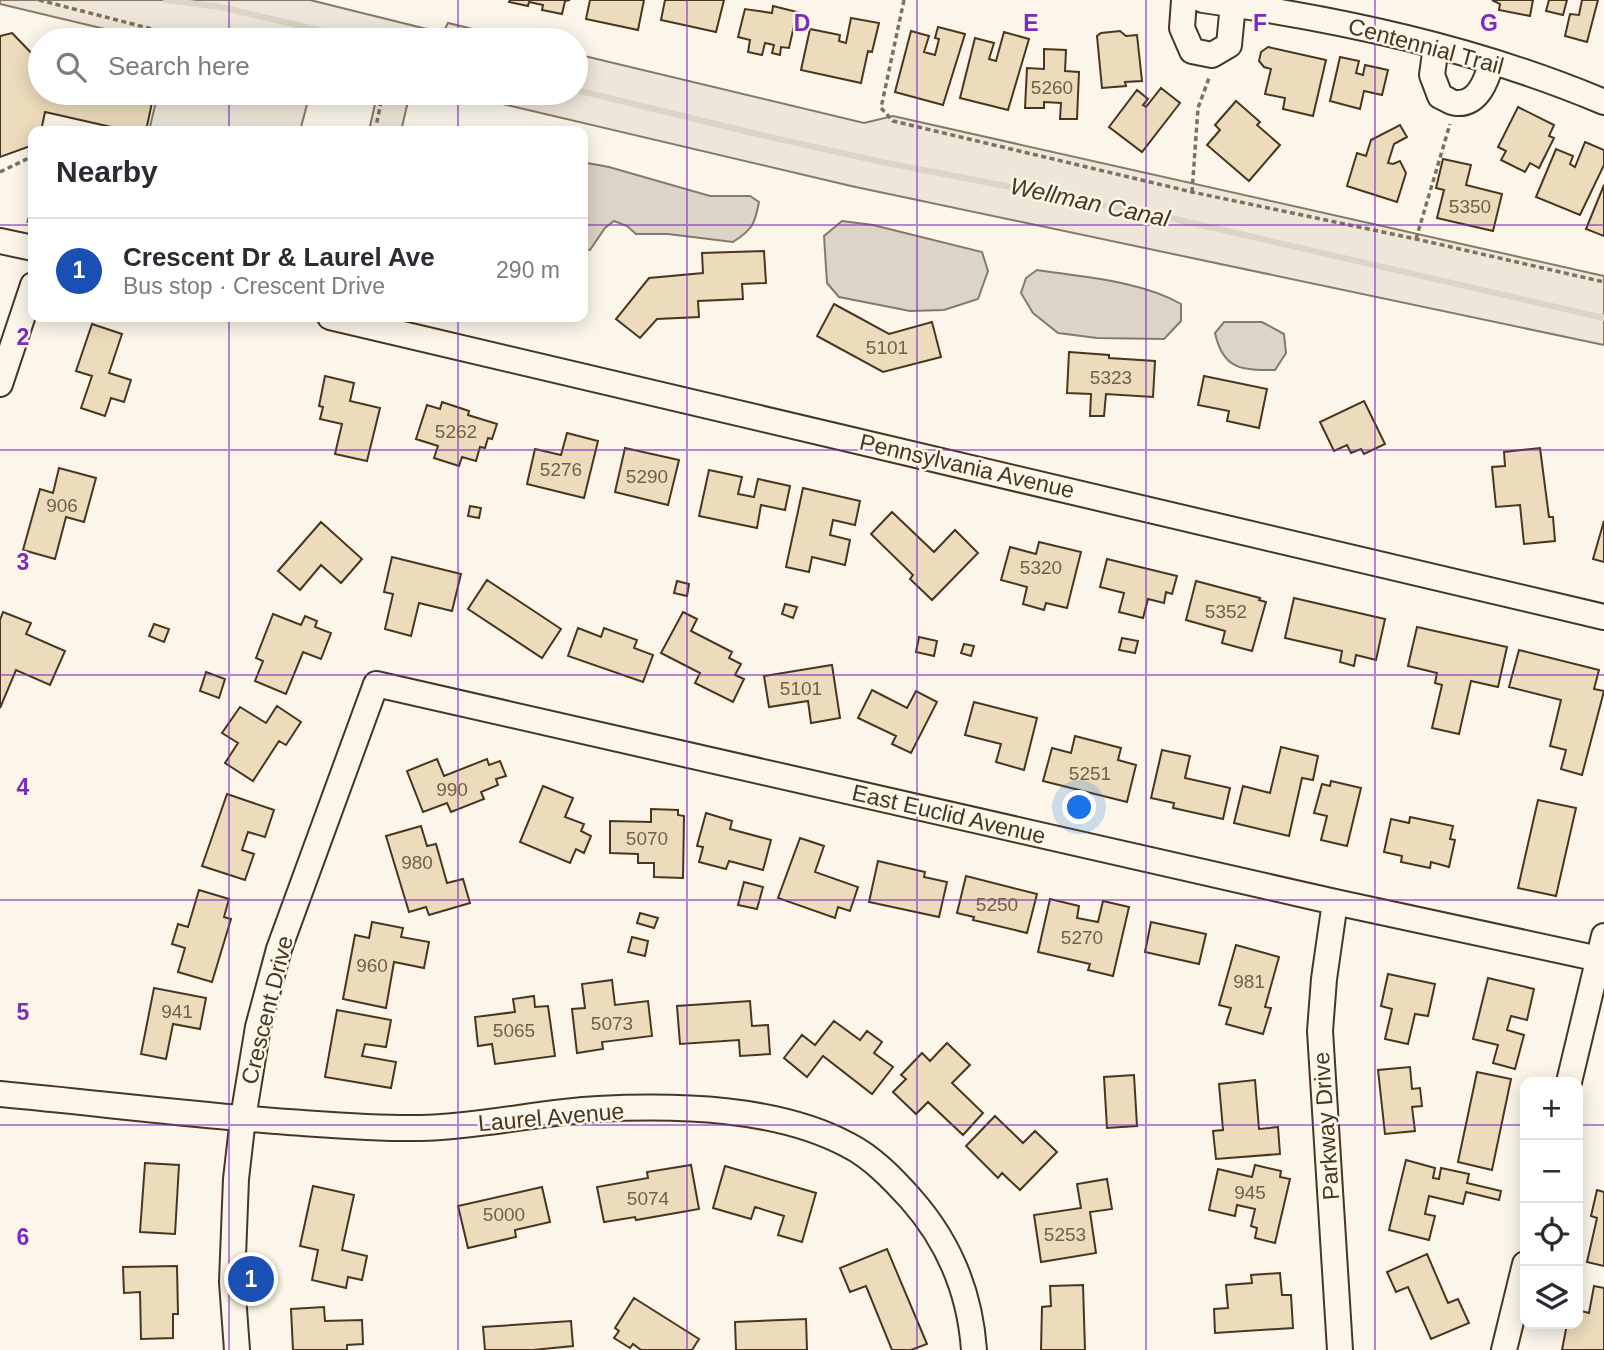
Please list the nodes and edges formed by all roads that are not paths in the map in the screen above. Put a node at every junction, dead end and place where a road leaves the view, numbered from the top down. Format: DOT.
graph roads {
  1 [pos="1184,0"];
  2 [pos="1203,0"];
  3 [pos="1233,4"];
  4 [pos="1436,46"];
  5 [pos="1492,62"];
  6 [pos="1604,102"];
  7 [pos="0,241"];
  8 [pos="28,247"];
  9 [pos="28,300"];
  10 [pos="351,322"];
  11 [pos="0,384"];
  12 [pos="1604,617"];
  13 [pos="376,684"];
  14 [pos="1335,902"];
  15 [pos="1602,951"];
  16 [pos="1570,1077"];
  17 [pos="0,1094"];
  18 [pos="243,1118"];
  19 [pos="1525,1266"];
  20 [pos="237,1350"];
  21 [pos="974,1350"];
  22 [pos="1340,1350"];
  23 [pos="1504,1350"];
  1 -- 3 [label="street"];
  2 -- 3 [label="street, Centennial Trail"];
  3 -- 4 [label="street, Centennial Trail"];
  4 -- 5 [label="street, Centennial Trail"];
  4 -- 5 [label="street"];
  5 -- 6 [label="street, Centennial Trail"];
  7 -- 8 [label="street"];
  9 -- 11 [label="street"];
  10 -- 12 [label="street, Pennsylvania Avenue"];
  13 -- 14 [label="street, East Euclid Avenue"];
  13 -- 18 [label="street, Crescent Drive"];
  14 -- 15 [label="street, East Euclid Avenue"];
  14 -- 22 [label="street, Parkway Drive"];
  15 -- 16 [label="street"];
  17 -- 18 [label="street, Laurel Avenue"];
  18 -- 20 [label="street, Crescent Drive"];
  18 -- 21 [label="street, Laurel Avenue"];
  19 -- 23 [label="street"];
}
